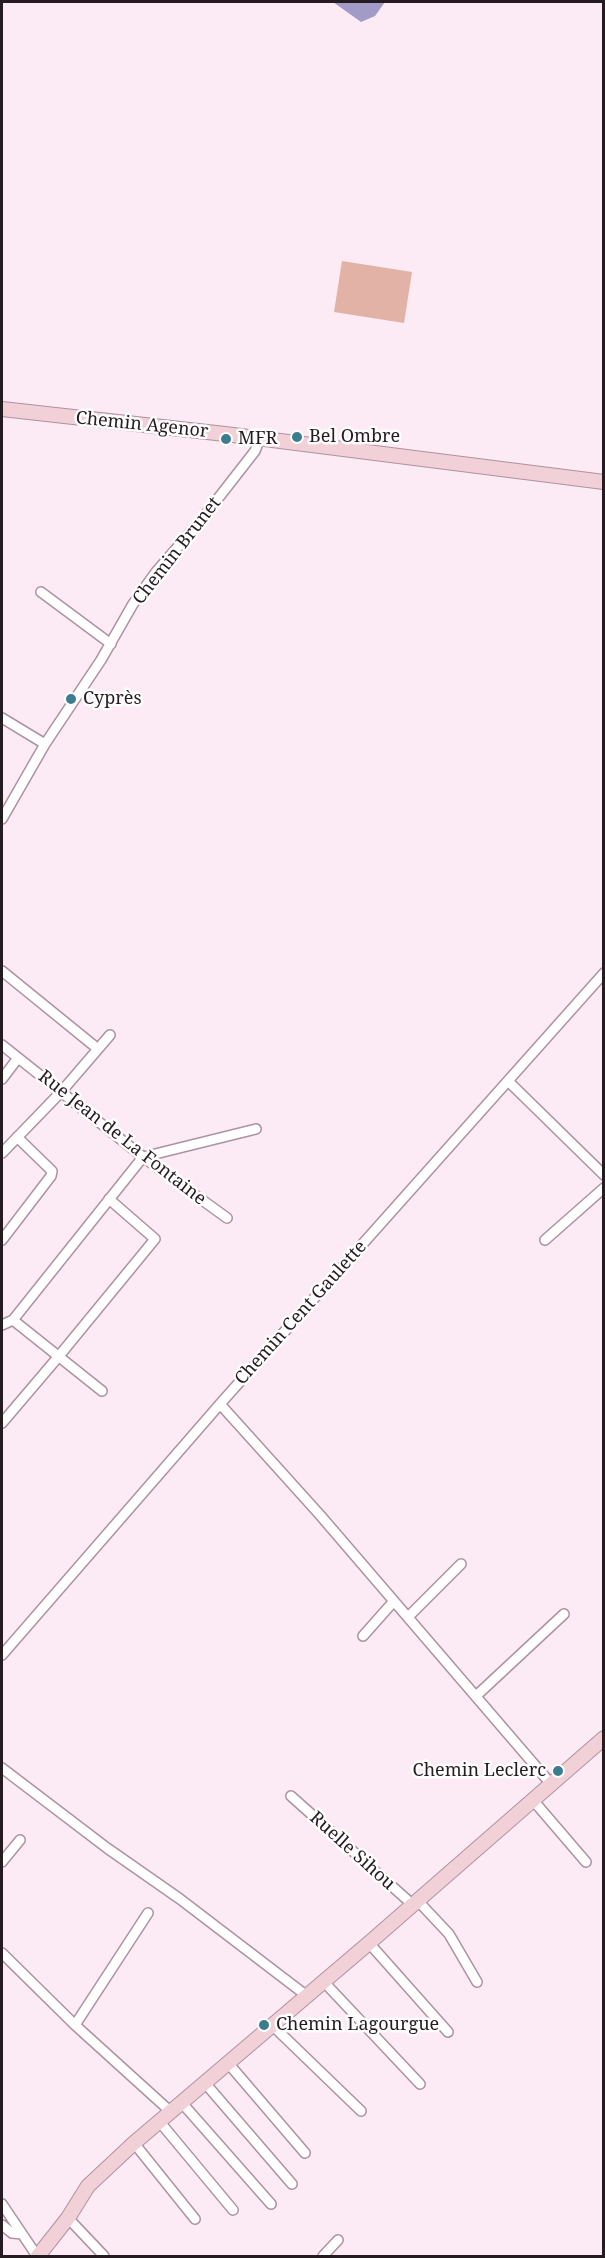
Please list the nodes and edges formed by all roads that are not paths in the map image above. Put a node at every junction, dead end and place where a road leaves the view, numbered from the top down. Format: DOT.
graph roads {
  1 [pos="2,409"];
  2 [pos="260,438"];
  3 [pos="603,482"];
  4 [pos="41,592"];
  5 [pos="111,644"];
  6 [pos="2,718"];
  7 [pos="45,744"];
  8 [pos="2,819"];
  9 [pos="2,971"];
  10 [pos="603,973"];
  11 [pos="110,1035"];
  12 [pos="2,1045"];
  13 [pos="98,1049"];
  14 [pos="18,1058"];
  15 [pos="2,1079"];
  16 [pos="508,1081"];
  17 [pos="61,1092"];
  18 [pos="256,1129"];
  19 [pos="17,1137"];
  20 [pos="2,1154"];
  21 [pos="143,1158"];
  22 [pos="603,1175"];
  23 [pos="603,1188"];
  24 [pos="109,1199"];
  25 [pos="226,1218"];
  26 [pos="2,1240"];
  27 [pos="545,1240"];
  28 [pos="13,1320"];
  29 [pos="2,1325"];
  30 [pos="59,1356"];
  31 [pos="102,1391"];
  32 [pos="2,1404"];
  33 [pos="220,1404"];
  34 [pos="11,1411"];
  35 [pos="2,1423"];
  36 [pos="461,1564"];
  37 [pos="394,1601"];
  38 [pos="564,1614"];
  39 [pos="408,1617"];
  40 [pos="363,1636"];
  41 [pos="2,1655"];
  42 [pos="476,1696"];
  43 [pos="603,1738"];
  44 [pos="2,1768"];
  45 [pos="550,1784"];
  46 [pos="291,1796"];
  47 [pos="531,1799"];
  48 [pos="20,1840"];
  49 [pos="2,1862"];
  50 [pos="586,1862"];
  51 [pos="415,1903"];
  52 [pos="148,1913"];
  53 [pos="369,1943"];
  54 [pos="2,1953"];
  55 [pos="324,1982"];
  56 [pos="477,1982"];
  57 [pos="307,1996"];
  58 [pos="75,2025"];
  59 [pos="273,2026"];
  60 [pos="448,2032"];
  61 [pos="228,2063"];
  62 [pos="205,2083"];
  63 [pos="420,2084"];
  64 [pos="182,2103"];
  65 [pos="361,2111"];
  66 [pos="171,2112"];
  67 [pos="159,2121"];
  68 [pos="134,2143"];
  69 [pos="305,2153"];
  70 [pos="292,2184"];
  71 [pos="2,2204"];
  72 [pos="271,2204"];
  73 [pos="233,2210"];
  74 [pos="68,2218"];
  75 [pos="195,2219"];
  76 [pos="2,2225"];
  77 [pos="22,2234"];
  78 [pos="338,2240"];
  79 [pos="37,2256"];
  80 [pos="104,2256"];
  81 [pos="323,2256"];
  1 -- 2 [label="street, Chemin Agenor"];
  2 -- 3 [label="street, Chemin Agenor"];
  2 -- 5 [label="street, Chemin Brunet"];
  4 -- 5 [label="street"];
  5 -- 7 [label="street, Chemin Brunet"];
  6 -- 7 [label="street"];
  7 -- 8 [label="street, Chemin Brunet"];
  9 -- 13 [label="street"];
  10 -- 16 [label="street, Chemin Cent Gaulette"];
  11 -- 13 [label="street"];
  12 -- 14 [label="street, Rue Jean de La Fontaine"];
  13 -- 17 [label="street"];
  14 -- 15 [label="street"];
  14 -- 17 [label="street, Rue Jean de La Fontaine"];
  16 -- 22 [label="street"];
  16 -- 33 [label="street, Chemin Cent Gaulette"];
  17 -- 19 [label="street"];
  17 -- 21 [label="street, Rue Jean de La Fontaine"];
  18 -- 21 [label="street"];
  19 -- 20 [label="street"];
  19 -- 26 [label="street"];
  21 -- 24 [label="street"];
  21 -- 25 [label="street, Rue Jean de La Fontaine"];
  23 -- 27 [label="street"];
  24 -- 28 [label="street"];
  24 -- 30 [label="street"];
  28 -- 29 [label="street"];
  28 -- 30 [label="street"];
  30 -- 31 [label="street"];
  30 -- 34 [label="street"];
  32 -- 34 [label="street"];
  33 -- 37 [label="street"];
  33 -- 41 [label="street, Chemin Cent Gaulette"];
  34 -- 35 [label="street"];
  36 -- 39 [label="street"];
  37 -- 39 [label="street"];
  37 -- 40 [label="street"];
  38 -- 42 [label="street"];
  39 -- 42 [label="street"];
  42 -- 45 [label="street"];
  43 -- 45 [label="street"];
  44 -- 57 [label="street"];
  45 -- 47 [label="street"];
  46 -- 51 [label="street, Ruelle Sihou"];
  47 -- 50 [label="street"];
  47 -- 51 [label="street"];
  48 -- 49 [label="street"];
  51 -- 53 [label="street"];
  51 -- 56 [label="street"];
  52 -- 58 [label="street"];
  53 -- 55 [label="street"];
  53 -- 60 [label="street"];
  54 -- 58 [label="street"];
  55 -- 57 [label="street"];
  55 -- 63 [label="street"];
  57 -- 59 [label="street"];
  58 -- 66 [label="street"];
  59 -- 61 [label="street"];
  59 -- 65 [label="street"];
  61 -- 62 [label="street"];
  61 -- 69 [label="street"];
  62 -- 64 [label="street"];
  62 -- 70 [label="street"];
  64 -- 66 [label="street"];
  64 -- 72 [label="street"];
  66 -- 67 [label="street"];
  67 -- 68 [label="street"];
  67 -- 73 [label="street"];
  68 -- 74 [label="street"];
  68 -- 75 [label="street"];
  71 -- 77 [label="street"];
  74 -- 79 [label="street"];
  74 -- 80 [label="street"];
  76 -- 77 [label="street"];
  77 -- 79 [label="street"];
  78 -- 81 [label="street"];
}
